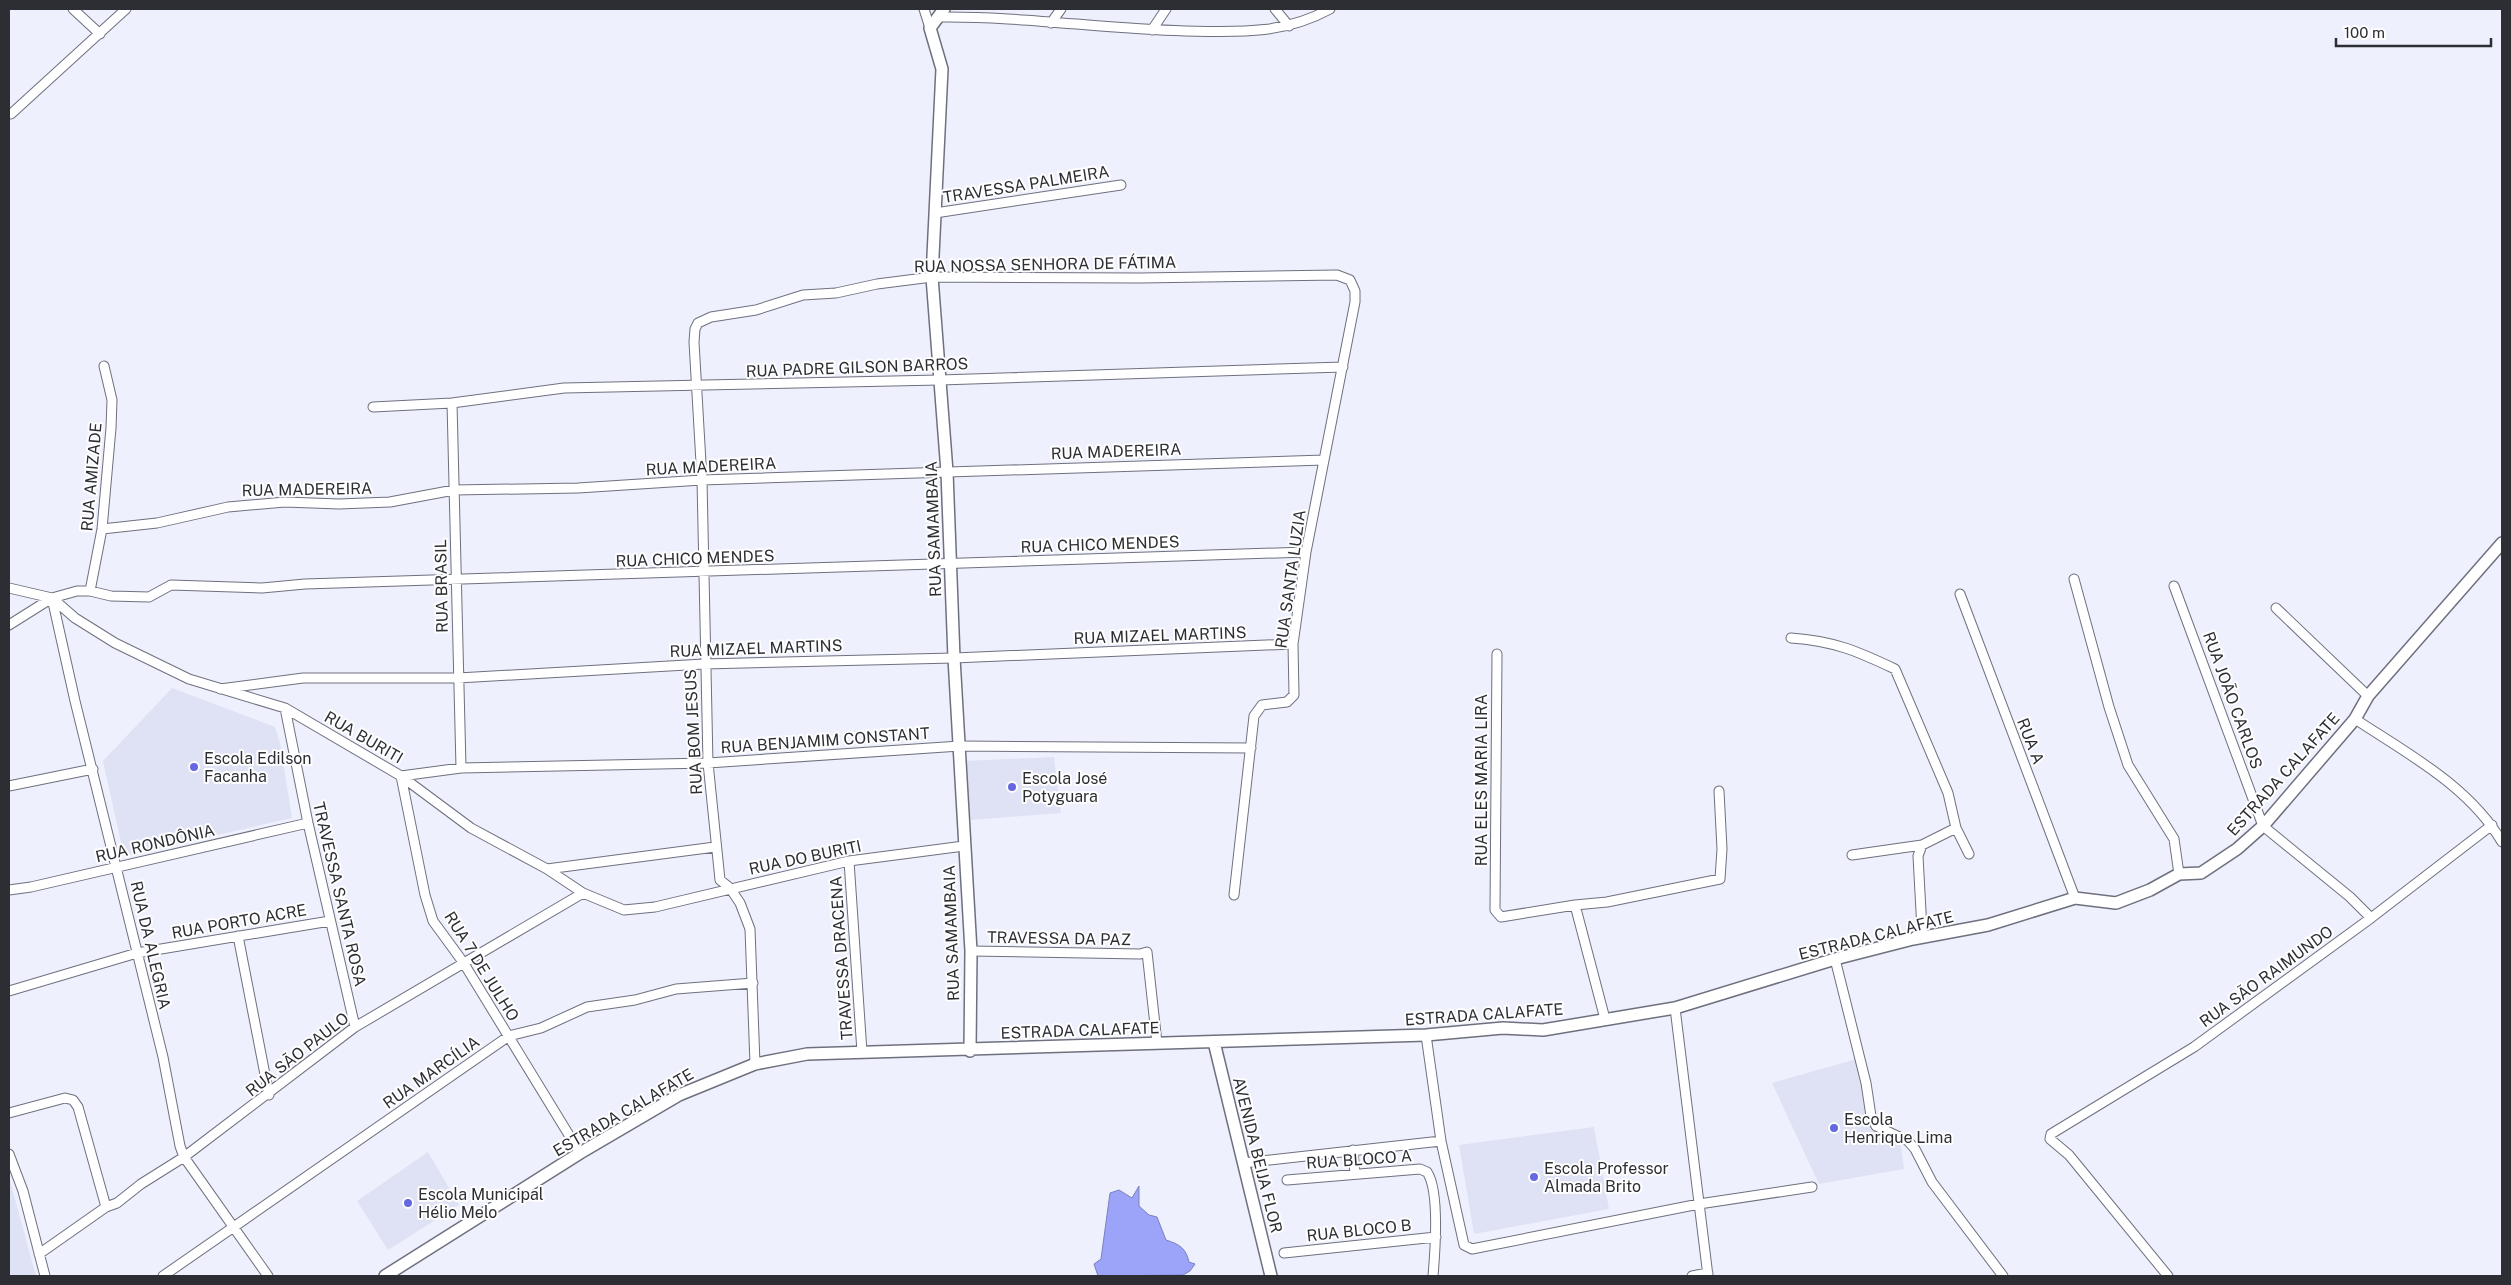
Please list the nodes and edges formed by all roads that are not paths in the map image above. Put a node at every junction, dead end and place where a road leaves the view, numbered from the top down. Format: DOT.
graph roads {
  1 [pos="73,9"];
  2 [pos="126,9"];
  3 [pos="924,9"];
  4 [pos="1061,9"];
  5 [pos="1166,9"];
  6 [pos="1275,9"];
  7 [pos="1330,9"];
  8 [pos="941,13"];
  9 [pos="1051,24"];
  10 [pos="1289,26"];
  11 [pos="930,28"];
  12 [pos="1152,30"];
  13 [pos="100,34"];
  14 [pos="10,114"];
  15 [pos="1121,185"];
  16 [pos="935,213"];
  17 [pos="932,277"];
  18 [pos="1355,302"];
  19 [pos="695,329"];
  20 [pos="104,366"];
  21 [pos="1343,367"];
  22 [pos="940,380"];
  23 [pos="697,386"];
  24 [pos="452,403"];
  25 [pos="372,406"];
  26 [pos="1324,460"];
  27 [pos="947,472"];
  28 [pos="702,480"];
  29 [pos="454,490"];
  30 [pos="102,529"];
  31 [pos="2502,543"];
  32 [pos="1306,552"];
  33 [pos="950,564"];
  34 [pos="703,572"];
  35 [pos="2074,579"];
  36 [pos="455,581"];
  37 [pos="2174,586"];
  38 [pos="9,588"];
  39 [pos="90,591"];
  40 [pos="1960,594"];
  41 [pos="52,598"];
  42 [pos="2276,608"];
  43 [pos="9,625"];
  44 [pos="1792,638"];
  45 [pos="1293,644"];
  46 [pos="1497,654"];
  47 [pos="954,658"];
  48 [pos="704,664"];
  49 [pos="458,678"];
  50 [pos="220,689"];
  51 [pos="2368,696"];
  52 [pos="285,708"];
  53 [pos="2355,719"];
  54 [pos="960,746"];
  55 [pos="1251,748"];
  56 [pos="708,763"];
  57 [pos="461,768"];
  58 [pos="93,769"];
  59 [pos="401,776"];
  60 [pos="9,786"];
  61 [pos="1719,791"];
  62 [pos="308,823"];
  63 [pos="2492,825"];
  64 [pos="2263,826"];
  65 [pos="1956,828"];
  66 [pos="2502,842"];
  67 [pos="1922,845"];
  68 [pos="964,846"];
  69 [pos="715,847"];
  70 [pos="1968,854"];
  71 [pos="1852,855"];
  72 [pos="850,861"];
  73 [pos="117,867"];
  74 [pos="546,869"];
  75 [pos="2179,874"];
  76 [pos="730,888"];
  77 [pos="9,890"];
  78 [pos="583,893"];
  79 [pos="1234,895"];
  80 [pos="2075,898"];
  81 [pos="1575,905"];
  82 [pos="655,908"];
  83 [pos="2371,918"];
  84 [pos="330,921"];
  85 [pos="238,936"];
  86 [pos="1913,939"];
  87 [pos="971,951"];
  88 [pos="137,953"];
  89 [pos="1835,959"];
  90 [pos="463,962"];
  91 [pos="753,983"];
  92 [pos="9,991"];
  93 [pos="1674,1008"];
  94 [pos="1605,1019"];
  95 [pos="355,1027"];
  96 [pos="1426,1035"];
  97 [pos="509,1036"];
  98 [pos="1214,1042"];
  99 [pos="1157,1043"];
  100 [pos="970,1051"];
  101 [pos="862,1052"];
  102 [pos="755,1064"];
  103 [pos="269,1094"];
  104 [pos="9,1113"];
  105 [pos="1441,1141"];
  106 [pos="1353,1150"];
  107 [pos="580,1153"];
  108 [pos="9,1154"];
  109 [pos="184,1157"];
  110 [pos="1243,1163"];
  111 [pos="1355,1174"];
  112 [pos="1287,1180"];
  113 [pos="1812,1186"];
  114 [pos="1699,1204"];
  115 [pos="106,1207"];
  116 [pos="233,1227"];
  117 [pos="1436,1237"];
  118 [pos="1284,1253"];
  119 [pos="39,1254"];
  120 [pos="2165,1273"];
  121 [pos="1708,1274"];
  122 [pos="46,1276"];
  123 [pos="163,1276"];
  124 [pos="268,1276"];
  125 [pos="385,1276"];
  126 [pos="1271,1276"];
  127 [pos="1433,1276"];
  128 [pos="1692,1276"];
  129 [pos="2003,1276"];
  1 -- 13 [label="street"];
  2 -- 13 [label="street"];
  3 -- 11 [label="street, RUA SAMAMBAIA"];
  4 -- 9 [label="street"];
  5 -- 12 [label="street"];
  6 -- 10 [label="street"];
  7 -- 10 [label="street"];
  8 -- 9 [label="street"];
  8 -- 11 [label="street"];
  9 -- 12 [label="street"];
  10 -- 12 [label="street"];
  11 -- 16 [label="street, RUA SAMAMBAIA"];
  13 -- 14 [label="street"];
  15 -- 16 [label="street, TRAVESSA PALMEIRA"];
  16 -- 17 [label="street, RUA SAMAMBAIA"];
  17 -- 18 [label="street, RUA NOSSA SENHORA DE FÁTIMA"];
  17 -- 19 [label="street, RUA NOSSA SENHORA DE FÁTIMA"];
  17 -- 22 [label="street, RUA SAMAMBAIA"];
  18 -- 21 [label="street, RUA SANTA LUZIA"];
  19 -- 23 [label="street, RUA BOM JESUS"];
  20 -- 30 [label="street, RUA AMIZADE"];
  21 -- 22 [label="street, RUA PADRE GILSON BARROS"];
  21 -- 26 [label="street, RUA SANTA LUZIA"];
  22 -- 23 [label="street, RUA PADRE GILSON BARROS"];
  22 -- 27 [label="street, RUA SAMAMBAIA"];
  23 -- 24 [label="street, RUA PADRE GILSON BARROS"];
  23 -- 28 [label="street, RUA BOM JESUS"];
  24 -- 25 [label="street, RUA PADRE GILSON BARROS"];
  24 -- 29 [label="street, RUA BRASIL"];
  26 -- 27 [label="street, RUA MADEREIRA"];
  26 -- 32 [label="street, RUA SANTA LUZIA"];
  27 -- 28 [label="street, RUA MADEREIRA"];
  27 -- 33 [label="street, RUA SAMAMBAIA"];
  28 -- 29 [label="street, RUA MADEREIRA"];
  28 -- 34 [label="street, RUA BOM JESUS"];
  29 -- 30 [label="street, RUA MADEREIRA"];
  29 -- 36 [label="street, RUA BRASIL"];
  30 -- 39 [label="street, RUA AMIZADE"];
  31 -- 51 [label="street, ESTRADA CALAFATE"];
  32 -- 33 [label="street, RUA CHICO MENDES"];
  32 -- 45 [label="street, RUA SANTA LUZIA"];
  33 -- 34 [label="street, RUA CHICO MENDES"];
  33 -- 47 [label="street, RUA SAMAMBAIA"];
  34 -- 36 [label="street, RUA CHICO MENDES"];
  34 -- 48 [label="street, RUA BOM JESUS"];
  35 -- 75 [label="street"];
  36 -- 39 [label="street, RUA CHICO MENDES"];
  36 -- 49 [label="street, RUA BRASIL"];
  37 -- 64 [label="street, RUA JOÃO CARLOS"];
  38 -- 41 [label="street"];
  39 -- 41 [label="street, RUA CHICO MENDES"];
  40 -- 80 [label="street, RUA A"];
  41 -- 43 [label="street"];
  41 -- 50 [label="street, RUA BURITI"];
  41 -- 58 [label="street, RUA DA ALEGRIA"];
  42 -- 51 [label="street"];
  44 -- 65 [label="street"];
  45 -- 47 [label="street, RUA MIZAEL MARTINS"];
  45 -- 55 [label="street, RUA SANTA LUZIA"];
  46 -- 81 [label="street, RUA ELES MARIA LIRA"];
  47 -- 48 [label="street, RUA MIZAEL MARTINS"];
  47 -- 54 [label="street, RUA SAMAMBAIA"];
  48 -- 49 [label="street, RUA MIZAEL MARTINS"];
  48 -- 56 [label="street, RUA BOM JESUS"];
  49 -- 50 [label="street, RUA MIZAEL MARTINS"];
  49 -- 57 [label="street, RUA BRASIL"];
  50 -- 52 [label="street, RUA BURITI"];
  51 -- 53 [label="street, ESTRADA CALAFATE"];
  52 -- 59 [label="street, RUA BURITI"];
  52 -- 62 [label="street, TRAVESSA SANTA ROSA"];
  53 -- 63 [label="street"];
  53 -- 64 [label="street, ESTRADA CALAFATE"];
  54 -- 55 [label="street, RUA BENJAMIM CONSTANT"];
  54 -- 56 [label="street, RUA BENJAMIM CONSTANT"];
  54 -- 68 [label="street, RUA SAMAMBAIA"];
  55 -- 79 [label="street, RUA SANTA LUZIA"];
  56 -- 57 [label="street, RUA BENJAMIM CONSTANT"];
  56 -- 69 [label="street, RUA BOM JESUS"];
  57 -- 59 [label="street, RUA BENJAMIM CONSTANT"];
  58 -- 60 [label="street"];
  58 -- 73 [label="street, RUA DA ALEGRIA"];
  59 -- 74 [label="street, RUA BURITI"];
  59 -- 90 [label="street, RUA 7 DE JULHO"];
  61 -- 81 [label="street"];
  62 -- 73 [label="street, RUA RONDÔNIA"];
  62 -- 84 [label="street, TRAVESSA SANTA ROSA"];
  63 -- 66 [label="street"];
  63 -- 83 [label="street, RUA SÃO RAIMUNDO"];
  64 -- 75 [label="street, ESTRADA CALAFATE"];
  64 -- 83 [label="street"];
  65 -- 67 [label="street"];
  65 -- 70 [label="street"];
  67 -- 71 [label="street"];
  67 -- 86 [label="street"];
  68 -- 72 [label="street, RUA DO BURITI"];
  68 -- 87 [label="street, RUA SAMAMBAIA"];
  69 -- 74 [label="street"];
  69 -- 76 [label="street, RUA BOM JESUS"];
  72 -- 76 [label="street, RUA DO BURITI"];
  72 -- 101 [label="street, TRAVESSA DRACENA"];
  73 -- 77 [label="street, RUA RONDÔNIA"];
  73 -- 88 [label="street, RUA DA ALEGRIA"];
  74 -- 78 [label="street, RUA BURITI"];
  75 -- 80 [label="street, ESTRADA CALAFATE"];
  76 -- 82 [label="street, RUA DO BURITI"];
  76 -- 91 [label="street, RUA BOM JESUS"];
  78 -- 82 [label="street, RUA BURITI"];
  78 -- 90 [label="street, RUA SÃO PAULO"];
  80 -- 86 [label="street, ESTRADA CALAFATE"];
  81 -- 94 [label="street"];
  83 -- 120 [label="street, RUA SÃO RAIMUNDO"];
  84 -- 85 [label="street, RUA PORTO ACRE"];
  84 -- 95 [label="street, TRAVESSA SANTA ROSA"];
  85 -- 88 [label="street, RUA PORTO ACRE"];
  85 -- 103 [label="street"];
  86 -- 89 [label="street, ESTRADA CALAFATE"];
  87 -- 99 [label="street, TRAVESSA DA PAZ"];
  87 -- 100 [label="street, RUA SAMAMBAIA"];
  88 -- 92 [label="street, RUA PORTO ACRE"];
  88 -- 109 [label="street, RUA DA ALEGRIA"];
  89 -- 93 [label="street, ESTRADA CALAFATE"];
  89 -- 129 [label="street"];
  90 -- 95 [label="street, RUA SÃO PAULO"];
  90 -- 97 [label="street, RUA 7 DE JULHO"];
  91 -- 97 [label="street, RUA MARCÍLIA"];
  91 -- 102 [label="street, RUA BOM JESUS"];
  93 -- 94 [label="street, ESTRADA CALAFATE"];
  93 -- 114 [label="street"];
  94 -- 96 [label="street, ESTRADA CALAFATE"];
  95 -- 103 [label="street, RUA SÃO PAULO"];
  96 -- 98 [label="street, ESTRADA CALAFATE"];
  96 -- 105 [label="street"];
  97 -- 107 [label="street, RUA 7 DE JULHO"];
  97 -- 116 [label="street, RUA MARCÍLIA"];
  98 -- 99 [label="street, ESTRADA CALAFATE"];
  98 -- 110 [label="street, AVENIDA BEIJA FLOR"];
  99 -- 100 [label="street, ESTRADA CALAFATE"];
  100 -- 101 [label="street, ESTRADA CALAFATE"];
  101 -- 102 [label="street, ESTRADA CALAFATE"];
  102 -- 107 [label="street, ESTRADA CALAFATE"];
  103 -- 109 [label="street, RUA SÃO PAULO"];
  104 -- 115 [label="street"];
  105 -- 106 [label="street"];
  105 -- 114 [label="street"];
  106 -- 110 [label="street"];
  106 -- 111 [label="street"];
  107 -- 125 [label="street, ESTRADA CALAFATE"];
  108 -- 119 [label="street"];
  109 -- 115 [label="street, RUA SÃO PAULO"];
  109 -- 116 [label="street, RUA DA ALEGRIA"];
  110 -- 126 [label="street, AVENIDA BEIJA FLOR"];
  111 -- 112 [label="street, RUA BLOCO A"];
  111 -- 117 [label="street, RUA BLOCO A"];
  113 -- 114 [label="street"];
  114 -- 121 [label="street"];
  115 -- 119 [label="street, RUA SÃO PAULO"];
  116 -- 123 [label="street, RUA MARCÍLIA"];
  116 -- 124 [label="street, RUA DA ALEGRIA"];
  117 -- 118 [label="street, RUA BLOCO B"];
  117 -- 127 [label="street"];
  119 -- 122 [label="street"];
  121 -- 128 [label="street"];
}
